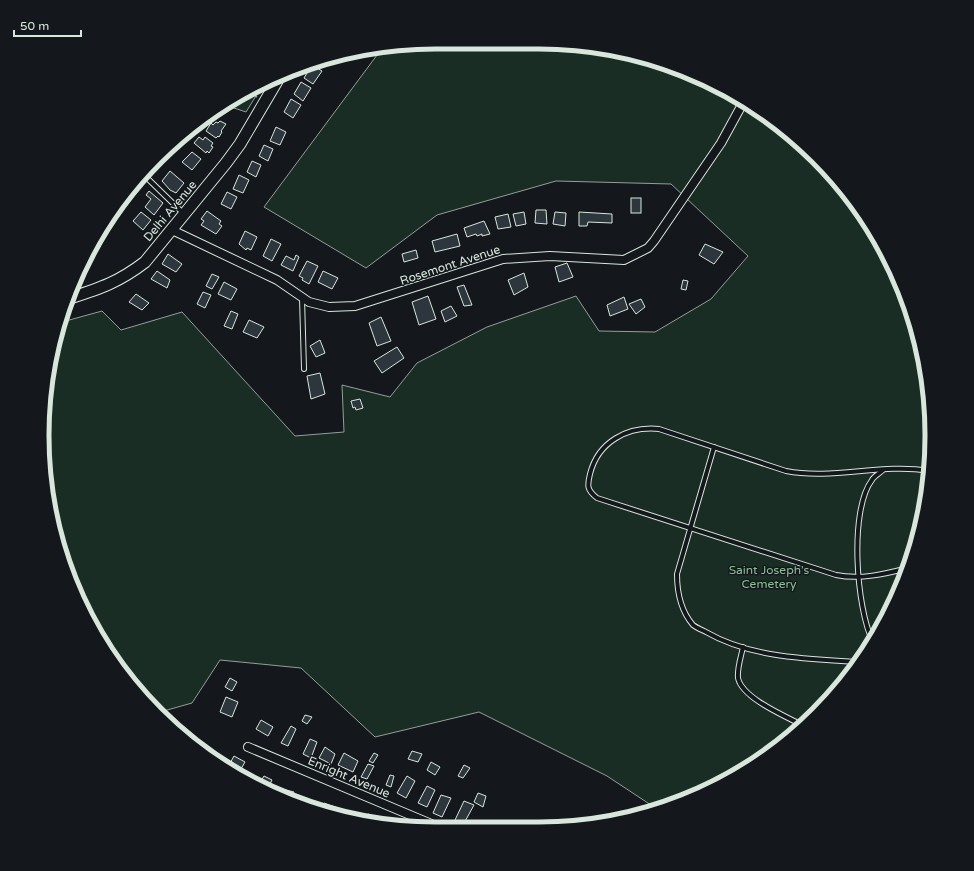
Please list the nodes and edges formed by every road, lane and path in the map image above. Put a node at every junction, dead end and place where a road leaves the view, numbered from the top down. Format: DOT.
graph roads {
  1 [pos="276,84"];
  2 [pos="741,106"];
  3 [pos="147,178"];
  4 [pos="185,215"];
  5 [pos="172,230"];
  6 [pos="75,296"];
  7 [pos="302,298"];
  8 [pos="304,369"];
  9 [pos="714,447"];
  10 [pos="884,470"];
  11 [pos="923,470"];
  12 [pos="689,528"];
  13 [pos="901,570"];
  14 [pos="858,576"];
  15 [pos="870,634"];
  16 [pos="743,648"];
  17 [pos="852,661"];
  18 [pos="797,722"];
  19 [pos="248,747"];
  20 [pos="426,822"];
  1 -- 4 [label="street, Delhi Avenue"];
  2 -- 7 [label="street, Rosemont Avenue"];
  3 -- 4 [label="lane"];
  4 -- 5 [label="street, Delhi Avenue"];
  5 -- 6 [label="street, Delhi Avenue"];
  5 -- 7 [label="street, Rosemont Avenue"];
  7 -- 8 [label="lane"];
  9 -- 10 [label="lane"];
  9 -- 12 [label="lane"];
  9 -- 12 [label="lane"];
  10 -- 11 [label="lane"];
  10 -- 14 [label="lane"];
  12 -- 14 [label="lane"];
  12 -- 16 [label="lane"];
  13 -- 14 [label="lane"];
  14 -- 15 [label="lane"];
  16 -- 17 [label="lane"];
  16 -- 18 [label="lane"];
  19 -- 20 [label="street, Enright Avenue"];
}
